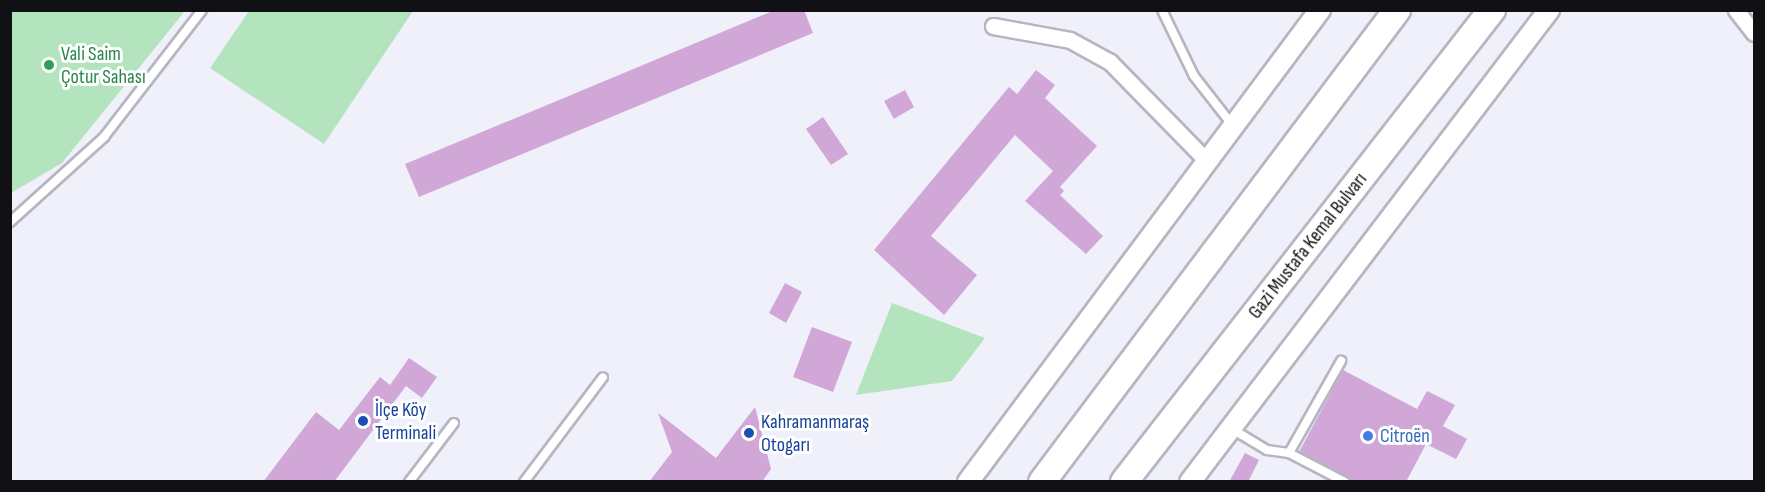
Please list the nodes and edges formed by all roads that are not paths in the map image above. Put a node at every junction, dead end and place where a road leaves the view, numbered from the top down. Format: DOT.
graph roads {
  1 [pos="202,10"];
  2 [pos="1162,10"];
  3 [pos="1320,10"];
  4 [pos="1397,10"];
  5 [pos="1492,10"];
  6 [pos="1549,10"];
  7 [pos="1736,10"];
  8 [pos="993,26"];
  9 [pos="1755,33"];
  10 [pos="1234,127"];
  11 [pos="1208,162"];
  12 [pos="10,222"];
  13 [pos="1341,361"];
  14 [pos="603,377"];
  15 [pos="454,423"];
  16 [pos="1230,428"];
  17 [pos="1289,453"];
  18 [pos="409,482"];
  19 [pos="524,482"];
  20 [pos="968,482"];
  21 [pos="1042,482"];
  22 [pos="1124,482"];
  23 [pos="1190,482"];
  24 [pos="1346,482"];
  1 -- 12 [label="lane"];
  2 -- 10 [label="lane"];
  3 -- 10 [label="street"];
  4 -- 21 [label="highway"];
  5 -- 22 [label="highway, Gazi Mustafa Kemal Bulvarı"];
  6 -- 16 [label="street"];
  7 -- 9 [label="street"];
  8 -- 11 [label="street"];
  10 -- 11 [label="street"];
  11 -- 20 [label="street"];
  13 -- 17 [label="lane"];
  14 -- 19 [label="lane"];
  15 -- 18 [label="lane"];
  16 -- 17 [label="lane"];
  16 -- 23 [label="street"];
  17 -- 24 [label="lane"];
}
